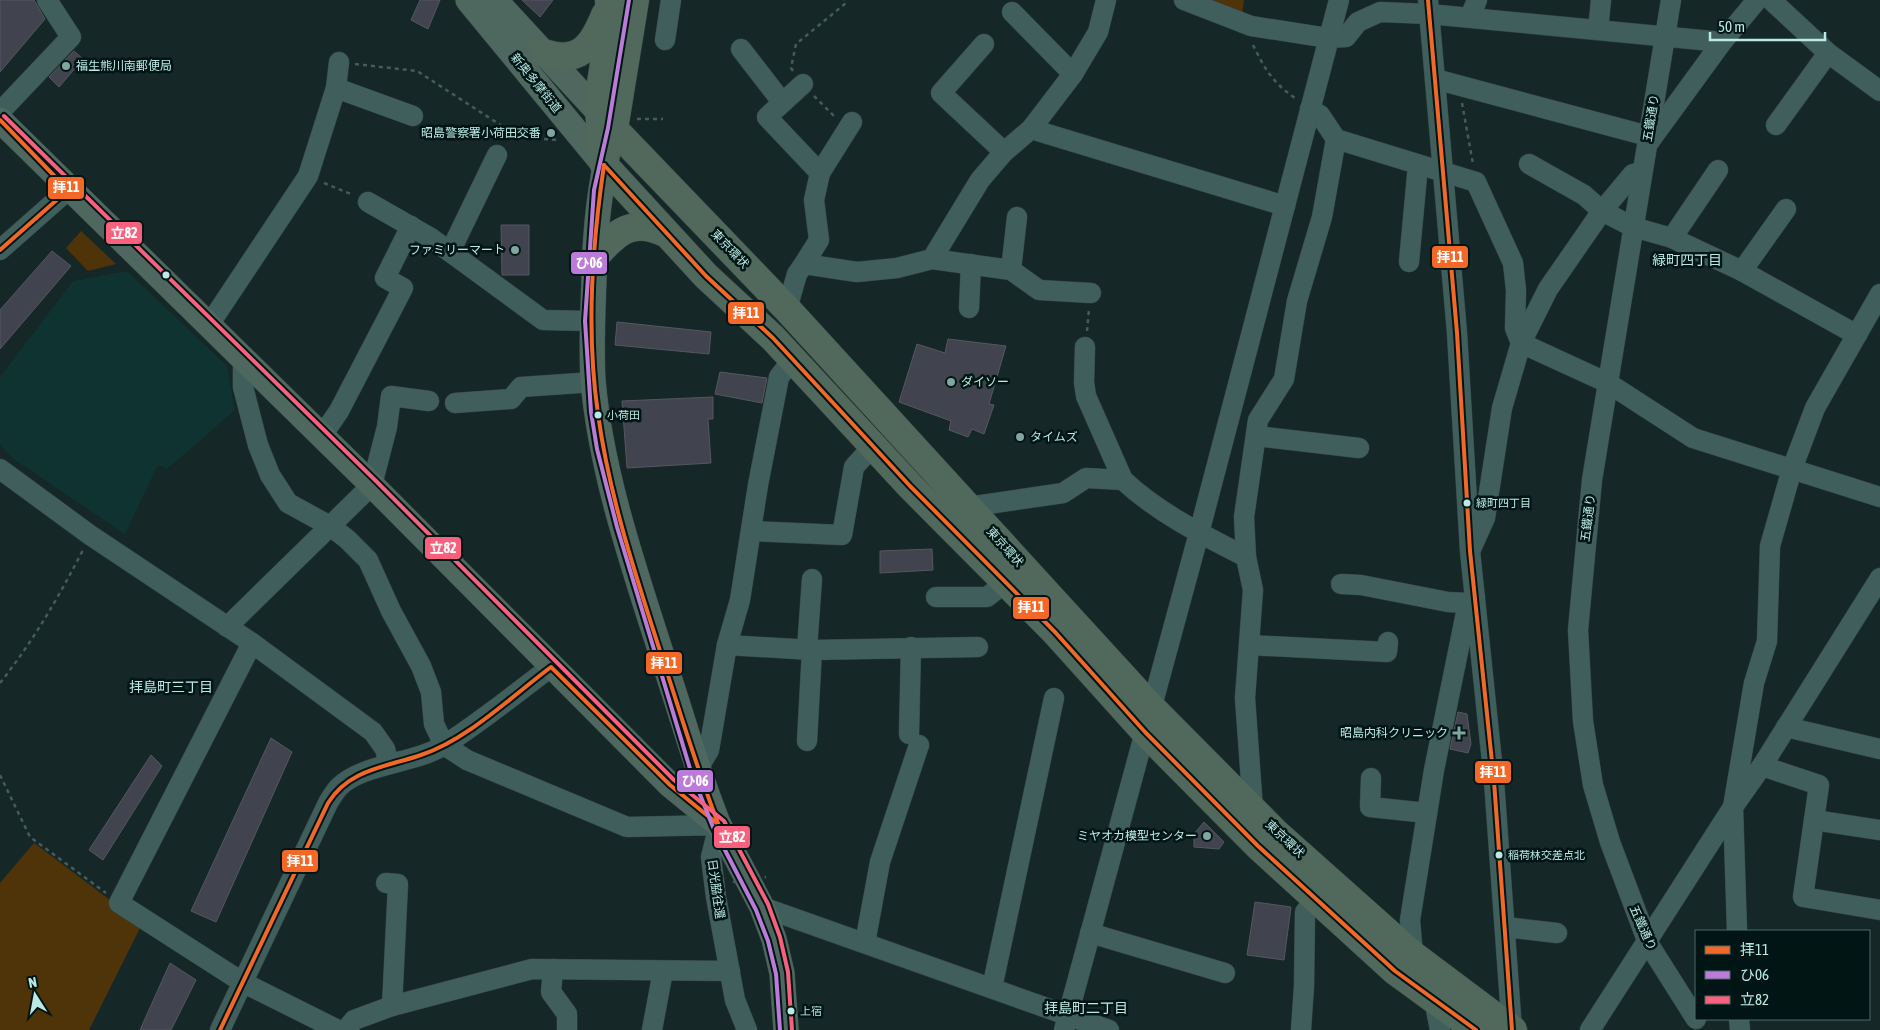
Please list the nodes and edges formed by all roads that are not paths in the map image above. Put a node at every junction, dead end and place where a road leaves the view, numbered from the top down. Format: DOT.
graph roads {
  1 [pos="47,0"];
  2 [pos="468,0"];
  3 [pos="495,0"];
  4 [pos="671,0"];
  5 [pos="1106,0"];
  6 [pos="1184,0"];
  7 [pos="1339,0"];
  8 [pos="1601,0"];
  9 [pos="1670,0"];
  10 [pos="1756,0"];
  11 [pos="1770,0"];
  12 [pos="618,1"];
  13 [pos="1429,7"];
  14 [pos="1474,9"];
  15 [pos="1012,12"];
  16 [pos="1598,30"];
  17 [pos="1664,36"];
  18 [pos="1328,38"];
  19 [pos="665,40"];
  20 [pos="1722,42"];
  21 [pos="984,44"];
  22 [pos="741,49"];
  23 [pos="544,53"];
  24 [pos="1828,53"];
  25 [pos="339,62"];
  26 [pos="1073,74"];
  27 [pos="1435,79"];
  28 [pos="803,84"];
  29 [pos="336,88"];
  30 [pos="1880,92"];
  31 [pos="782,102"];
  32 [pos="1310,109"];
  33 [pos="0,112"];
  34 [pos="413,116"];
  35 [pos="0,120"];
  36 [pos="607,120"];
  37 [pos="1776,125"];
  38 [pos="850,126"];
  39 [pos="1032,129"];
  40 [pos="1336,139"];
  41 [pos="1647,141"];
  42 [pos="1004,152"];
  43 [pos="497,156"];
  44 [pos="604,164"];
  45 [pos="1529,164"];
  46 [pos="1418,165"];
  47 [pos="1718,170"];
  48 [pos="820,172"];
  49 [pos="1444,172"];
  50 [pos="1642,172"];
  51 [pos="68,190"];
  52 [pos="368,202"];
  53 [pos="1285,206"];
  54 [pos="1786,209"];
  55 [pos="1602,211"];
  56 [pos="1017,217"];
  57 [pos="411,226"];
  58 [pos="1633,228"];
  59 [pos="668,234"];
  60 [pos="1672,238"];
  61 [pos="0,250"];
  62 [pos="450,252"];
  63 [pos="594,258"];
  64 [pos="932,259"];
  65 [pos="1409,262"];
  66 [pos="804,264"];
  67 [pos="971,264"];
  68 [pos="1011,270"];
  69 [pos="1742,271"];
  70 [pos="1091,293"];
  71 [pos="1880,294"];
  72 [pos="787,308"];
  73 [pos="969,308"];
  74 [pos="591,321"];
  75 [pos="209,325"];
  76 [pos="1857,335"];
  77 [pos="1521,343"];
  78 [pos="1085,347"];
  79 [pos="243,358"];
  80 [pos="793,359"];
  81 [pos="594,382"];
  82 [pos="1608,383"];
  83 [pos="429,401"];
  84 [pos="455,403"];
  85 [pos="1256,436"];
  86 [pos="321,437"];
  87 [pos="872,446"];
  88 [pos="1359,448"];
  89 [pos="0,469"];
  90 [pos="1792,469"];
  91 [pos="1123,480"];
  92 [pos="372,485"];
  93 [pos="1880,497"];
  94 [pos="968,507"];
  95 [pos="330,526"];
  96 [pos="752,531"];
  97 [pos="1199,533"];
  98 [pos="1470,551"];
  99 [pos="1246,557"];
  100 [pos="1880,578"];
  101 [pos="812,579"];
  102 [pos="1006,582"];
  103 [pos="1341,584"];
  104 [pos="936,597"];
  105 [pos="1471,600"];
  106 [pos="228,626"];
  107 [pos="1388,642"];
  108 [pos="252,643"];
  109 [pos="727,645"];
  110 [pos="1249,645"];
  111 [pos="911,647"];
  112 [pos="978,647"];
  113 [pos="810,650"];
  114 [pos="551,667"];
  115 [pos="1054,698"];
  116 [pos="1148,719"];
  117 [pos="1786,727"];
  118 [pos="807,741"];
  119 [pos="444,745"];
  120 [pos="1880,749"];
  121 [pos="389,764"];
  122 [pos="1762,766"];
  123 [pos="697,770"];
  124 [pos="1370,778"];
  125 [pos="1733,807"];
  126 [pos="1253,809"];
  127 [pos="1427,812"];
  128 [pos="1814,820"];
  129 [pos="719,825"];
  130 [pos="1880,830"];
  131 [pos="386,882"];
  132 [pos="1316,899"];
  133 [pos="762,907"];
  134 [pos="1880,910"];
  135 [pos="1504,927"];
  136 [pos="1737,930"];
  137 [pos="1557,932"];
  138 [pos="1090,933"];
  139 [pos="866,943"];
  140 [pos="1648,943"];
  141 [pos="1414,955"];
  142 [pos="553,970"];
  143 [pos="663,970"];
  144 [pos="730,971"];
  145 [pos="1226,973"];
  146 [pos="242,982"];
  147 [pos="992,988"];
  148 [pos="1434,999"];
  149 [pos="392,1006"];
  150 [pos="1695,1017"];
  151 [pos="1066,1022"];
  152 [pos="220,1030"];
  153 [pos="338,1030"];
  154 [pos="346,1030"];
  155 [pos="567,1030"];
  156 [pos="652,1030"];
  157 [pos="747,1030"];
  158 [pos="786,1030"];
  159 [pos="1109,1030"];
  160 [pos="1301,1030"];
  161 [pos="1440,1030"];
  162 [pos="1476,1030"];
  163 [pos="1512,1030"];
  164 [pos="1590,1030"];
  1 -- 33 [label="street"];
  2 -- 44 [label="main road, 新奥多摩街道"];
  3 -- 23 [label="main road, 新奥多摩街道"];
  4 -- 19 [label="street"];
  5 -- 26 [label="street"];
  6 -- 18 [label="street"];
  7 -- 18 [label="street"];
  8 -- 16 [label="street"];
  9 -- 17 [label="street, 五鐵通り"];
  10 -- 20 [label="street"];
  11 -- 24 [label="street"];
  12 -- 23 [label="highway"];
  12 -- 36 [label="highway"];
  13 -- 14 [label="street"];
  13 -- 18 [label="street"];
  13 -- 27 [label="street"];
  14 -- 16 [label="street"];
  15 -- 26 [label="street"];
  16 -- 17 [label="street"];
  17 -- 20 [label="street"];
  17 -- 41 [label="street, 五鐵通り"];
  18 -- 32 [label="street"];
  20 -- 41 [label="street"];
  21 -- 42 [label="street"];
  22 -- 31 [label="street"];
  23 -- 36 [label="main road, 新奥多摩街道"];
  24 -- 30 [label="street"];
  24 -- 37 [label="street"];
  25 -- 29 [label="street"];
  26 -- 39 [label="street"];
  27 -- 41 [label="street"];
  27 -- 49 [label="street"];
  28 -- 31 [label="street"];
  29 -- 34 [label="street"];
  29 -- 75 [label="street"];
  31 -- 48 [label="street"];
  32 -- 40 [label="street"];
  32 -- 53 [label="street"];
  35 -- 51 [label="main road"];
  36 -- 44 [label="highway"];
  36 -- 72 [label="highway, 東京環状"];
  38 -- 48 [label="street"];
  39 -- 42 [label="street"];
  39 -- 53 [label="street"];
  40 -- 46 [label="street"];
  40 -- 85 [label="street"];
  41 -- 50 [label="street, 五鐵通り"];
  42 -- 64 [label="street"];
  43 -- 62 [label="street"];
  44 -- 59 [label="highway, 東京環状"];
  44 -- 63 [label="main road"];
  45 -- 55 [label="street"];
  46 -- 49 [label="street"];
  46 -- 65 [label="street"];
  47 -- 60 [label="street"];
  48 -- 66 [label="street"];
  49 -- 77 [label="street"];
  49 -- 98 [label="street"];
  50 -- 55 [label="street"];
  50 -- 58 [label="street, 五鐵通り"];
  51 -- 61 [label="street"];
  51 -- 75 [label="main road"];
  52 -- 57 [label="street"];
  53 -- 97 [label="street"];
  54 -- 69 [label="street"];
  55 -- 58 [label="street"];
  55 -- 77 [label="street"];
  56 -- 68 [label="street"];
  57 -- 62 [label="street"];
  57 -- 86 [label="street"];
  58 -- 60 [label="street"];
  58 -- 82 [label="street, 五鐵通り"];
  59 -- 63 [label="highway"];
  59 -- 80 [label="highway, 東京環状"];
  60 -- 69 [label="street"];
  62 -- 74 [label="street"];
  63 -- 74 [label="main road"];
  64 -- 66 [label="street"];
  64 -- 67 [label="street"];
  66 -- 72 [label="street"];
  67 -- 68 [label="street"];
  67 -- 73 [label="street"];
  68 -- 70 [label="street"];
  69 -- 76 [label="street"];
  71 -- 76 [label="street"];
  72 -- 94 [label="highway, 東京環状"];
  74 -- 81 [label="main road"];
  75 -- 79 [label="main road"];
  76 -- 90 [label="street"];
  77 -- 82 [label="street"];
  77 -- 98 [label="street"];
  78 -- 91 [label="street"];
  79 -- 86 [label="main road"];
  79 -- 95 [label="street"];
  80 -- 87 [label="highway, 東京環状"];
  80 -- 96 [label="street"];
  81 -- 84 [label="street"];
  81 -- 123 [label="main road"];
  82 -- 90 [label="street"];
  82 -- 140 [label="street, 五鐵通り"];
  83 -- 92 [label="street"];
  85 -- 88 [label="street"];
  85 -- 99 [label="street"];
  86 -- 92 [label="main road"];
  87 -- 96 [label="street"];
  87 -- 102 [label="highway, 東京環状"];
  89 -- 106 [label="street"];
  90 -- 93 [label="street"];
  90 -- 125 [label="street"];
  91 -- 94 [label="street"];
  91 -- 97 [label="street"];
  92 -- 95 [label="street"];
  92 -- 114 [label="main road"];
  94 -- 116 [label="highway, 東京環状"];
  95 -- 106 [label="street"];
  95 -- 119 [label="street"];
  96 -- 109 [label="street"];
  97 -- 99 [label="street"];
  97 -- 116 [label="street"];
  98 -- 105 [label="street"];
  99 -- 110 [label="street"];
  100 -- 117 [label="street"];
  101 -- 113 [label="street"];
  102 -- 104 [label="street"];
  102 -- 116 [label="highway, 東京環状"];
  103 -- 105 [label="street"];
  105 -- 127 [label="street"];
  105 -- 135 [label="street"];
  106 -- 108 [label="street"];
  107 -- 110 [label="street"];
  108 -- 121 [label="street"];
  108 -- 146 [label="street"];
  109 -- 113 [label="street"];
  109 -- 123 [label="street"];
  110 -- 126 [label="street"];
  111 -- 112 [label="street"];
  111 -- 113 [label="street"];
  111 -- 139 [label="street"];
  113 -- 118 [label="street"];
  114 -- 119 [label="street"];
  114 -- 129 [label="main road"];
  115 -- 147 [label="street"];
  116 -- 126 [label="highway, 東京環状"];
  116 -- 132 [label="highway, 東京環状"];
  116 -- 138 [label="street"];
  117 -- 120 [label="street"];
  117 -- 122 [label="street"];
  119 -- 121 [label="street"];
  119 -- 129 [label="street"];
  121 -- 146 [label="street"];
  122 -- 125 [label="street"];
  122 -- 128 [label="street"];
  123 -- 129 [label="main road"];
  124 -- 127 [label="street"];
  125 -- 136 [label="street"];
  125 -- 140 [label="street"];
  126 -- 141 [label="highway, 東京環状"];
  127 -- 141 [label="street"];
  128 -- 130 [label="street"];
  128 -- 134 [label="street"];
  129 -- 133 [label="main road"];
  129 -- 144 [label="street, 日光脇往還"];
  131 -- 149 [label="street"];
  132 -- 148 [label="highway, 東京環状"];
  132 -- 160 [label="street"];
  133 -- 139 [label="street"];
  133 -- 158 [label="main road"];
  135 -- 137 [label="street"];
  135 -- 163 [label="street"];
  138 -- 145 [label="street"];
  138 -- 151 [label="street"];
  139 -- 147 [label="street"];
  140 -- 150 [label="street, 五鐵通り"];
  140 -- 164 [label="street"];
  141 -- 163 [label="highway, 東京環状"];
  142 -- 143 [label="street"];
  142 -- 149 [label="street"];
  142 -- 155 [label="street"];
  143 -- 144 [label="street"];
  143 -- 156 [label="street"];
  144 -- 157 [label="street, 日光脇往還"];
  146 -- 152 [label="street"];
  146 -- 153 [label="street"];
  147 -- 151 [label="street"];
  148 -- 161 [label="street"];
  148 -- 162 [label="highway, 東京環状"];
  149 -- 154 [label="street"];
  151 -- 159 [label="street"];
}
